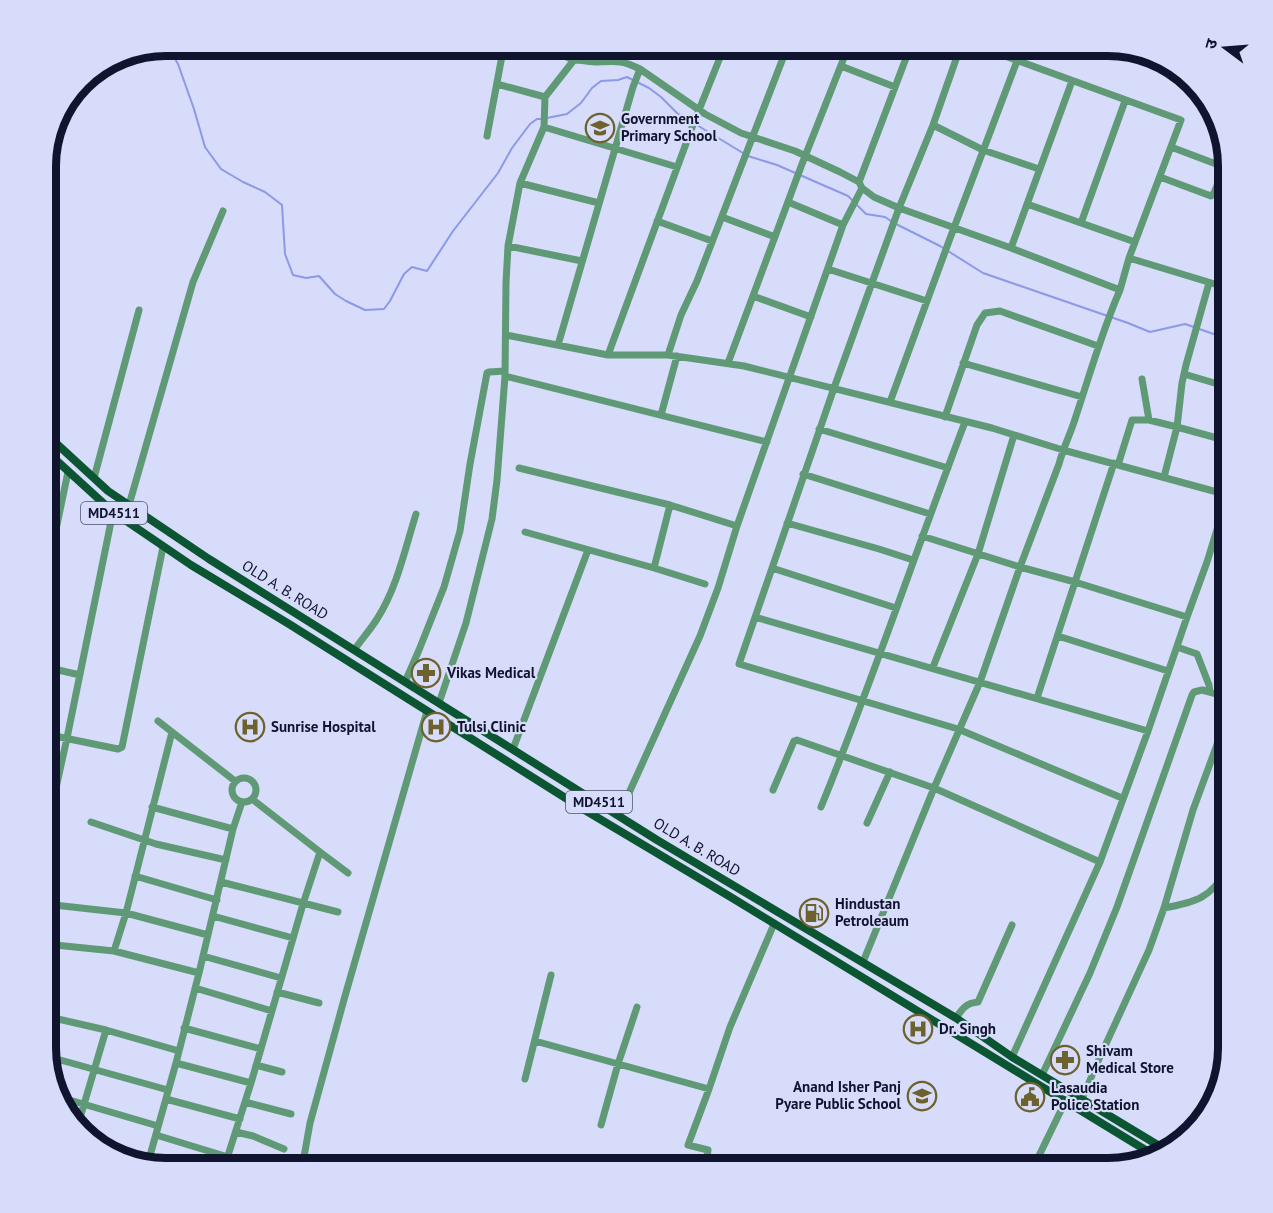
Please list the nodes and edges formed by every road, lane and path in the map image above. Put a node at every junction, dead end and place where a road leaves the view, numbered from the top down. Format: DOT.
graph roads {
  1 [pos="501,56"];
  2 [pos="564,56"];
  3 [pos="599,56"];
  4 [pos="721,56"];
  5 [pos="784,56"];
  6 [pos="844,56"];
  7 [pos="907,56"];
  8 [pos="957,56"];
  9 [pos="1004,56"];
  10 [pos="574,60"];
  11 [pos="1017,61"];
  12 [pos="597,62"];
  13 [pos="841,66"];
  14 [pos="640,69"];
  15 [pos="1072,81"];
  16 [pos="497,84"];
  17 [pos="895,87"];
  18 [pos="545,97"];
  19 [pos="1125,101"];
  20 [pos="699,110"];
  21 [pos="544,124"];
  22 [pos="933,124"];
  23 [pos="488,136"];
  24 [pos="753,137"];
  25 [pos="1171,147"];
  26 [pos="615,148"];
  27 [pos="982,150"];
  28 [pos="806,156"];
  29 [pos="1217,164"];
  30 [pos="677,168"];
  31 [pos="1039,169"];
  32 [pos="1160,177"];
  33 [pos="520,183"];
  34 [pos="861,185"];
  35 [pos="1217,185"];
  36 [pos="789,202"];
  37 [pos="599,203"];
  38 [pos="1027,204"];
  39 [pos="899,208"];
  40 [pos="223,211"];
  41 [pos="722,217"];
  42 [pos="657,221"];
  43 [pos="1081,223"];
  44 [pos="843,225"];
  45 [pos="954,228"];
  46 [pos="775,237"];
  47 [pos="712,242"];
  48 [pos="1135,242"];
  49 [pos="508,246"];
  50 [pos="1011,248"];
  51 [pos="1129,258"];
  52 [pos="582,261"];
  53 [pos="828,269"];
  54 [pos="872,283"];
  55 [pos="1209,283"];
  56 [pos="1217,285"];
  57 [pos="1120,290"];
  58 [pos="753,296"];
  59 [pos="927,301"];
  60 [pos="139,310"];
  61 [pos="811,317"];
  62 [pos="506,335"];
  63 [pos="558,345"];
  64 [pos="1098,346"];
  65 [pos="608,355"];
  66 [pos="668,355"];
  67 [pos="677,356"];
  68 [pos="728,363"];
  69 [pos="963,363"];
  70 [pos="505,374"];
  71 [pos="1184,374"];
  72 [pos="789,378"];
  73 [pos="1143,379"];
  74 [pos="1217,384"];
  75 [pos="834,388"];
  76 [pos="1082,397"];
  77 [pos="890,402"];
  78 [pos="661,415"];
  79 [pos="945,417"];
  80 [pos="1149,420"];
  81 [pos="965,422"];
  82 [pos="1177,427"];
  83 [pos="819,429"];
  84 [pos="1014,435"];
  85 [pos="1217,438"];
  86 [pos="766,442"];
  87 [pos="56,443"];
  88 [pos="1063,450"];
  89 [pos="56,461"];
  90 [pos="1116,464"];
  91 [pos="519,468"];
  92 [pos="948,468"];
  93 [pos="68,472"];
  94 [pos="803,474"];
  95 [pos="1164,477"];
  96 [pos="94,478"];
  97 [pos="1217,491"];
  98 [pos="129,505"];
  99 [pos="670,505"];
  100 [pos="113,512"];
  101 [pos="416,514"];
  102 [pos="930,514"];
  103 [pos="787,523"];
  104 [pos="737,526"];
  105 [pos="1217,527"];
  106 [pos="56,529"];
  107 [pos="525,532"];
  108 [pos="1215,534"];
  109 [pos="922,537"];
  110 [pos="163,547"];
  111 [pos="588,550"];
  112 [pos="978,554"];
  113 [pos="209,559"];
  114 [pos="913,560"];
  115 [pos="1020,567"];
  116 [pos="654,568"];
  117 [pos="772,568"];
  118 [pos="200,570"];
  119 [pos="1075,582"];
  120 [pos="705,584"];
  121 [pos="896,608"];
  122 [pos="1187,616"];
  123 [pos="755,617"];
  124 [pos="1058,636"];
  125 [pos="1176,647"];
  126 [pos="355,650"];
  127 [pos="881,653"];
  128 [pos="933,668"];
  129 [pos="56,670"];
  130 [pos="1168,671"];
  131 [pos="80,675"];
  132 [pos="405,682"];
  133 [pos="980,682"];
  134 [pos="1210,692"];
  135 [pos="1218,694"];
  136 [pos="1037,698"];
  137 [pos="862,700"];
  138 [pos="439,703"];
  139 [pos="427,711"];
  140 [pos="158,721"];
  141 [pos="958,729"];
  142 [pos="1148,731"];
  143 [pos="172,732"];
  144 [pos="56,736"];
  145 [pos="67,738"];
  146 [pos="1218,743"];
  147 [pos="513,748"];
  148 [pos="843,755"];
  149 [pos="890,772"];
  150 [pos="235,781"];
  151 [pos="56,788"];
  152 [pos="933,788"];
  153 [pos="773,790"];
  154 [pos="1122,798"];
  155 [pos="252,799"];
  156 [pos="242,802"];
  157 [pos="152,807"];
  158 [pos="821,807"];
  159 [pos="619,815"];
  160 [pos="91,822"];
  161 [pos="867,823"];
  162 [pos="233,829"];
  163 [pos="144,841"];
  164 [pos="320,852"];
  165 [pos="226,860"];
  166 [pos="1100,862"];
  167 [pos="348,873"];
  168 [pos="135,876"];
  169 [pos="221,882"];
  170 [pos="1218,883"];
  171 [pos="216,900"];
  172 [pos="303,904"];
  173 [pos="56,905"];
  174 [pos="1164,908"];
  175 [pos="338,912"];
  176 [pos="126,913"];
  177 [pos="213,916"];
  178 [pos="774,924"];
  179 [pos="1012,925"];
  180 [pos="208,934"];
  181 [pos="293,938"];
  182 [pos="56,945"];
  183 [pos="114,951"];
  184 [pos="203,956"];
  185 [pos="863,962"];
  186 [pos="199,973"];
  187 [pos="551,975"];
  188 [pos="281,978"];
  189 [pos="195,988"];
  190 [pos="277,992"];
  191 [pos="319,1003"];
  192 [pos="637,1007"];
  193 [pos="272,1011"];
  194 [pos="956,1018"];
  195 [pos="56,1019"];
  196 [pos="184,1028"];
  197 [pos="106,1030"];
  198 [pos="535,1041"];
  199 [pos="261,1049"];
  200 [pos="179,1051"];
  201 [pos="1012,1057"];
  202 [pos="56,1059"];
  203 [pos="176,1063"];
  204 [pos="618,1064"];
  205 [pos="256,1065"];
  206 [pos="95,1069"];
  207 [pos="282,1072"];
  208 [pos="1042,1075"];
  209 [pos="525,1079"];
  210 [pos="251,1083"];
  211 [pos="709,1089"];
  212 [pos="168,1090"];
  213 [pos="166,1099"];
  214 [pos="1082,1099"];
  215 [pos="69,1100"];
  216 [pos="1066,1100"];
  217 [pos="245,1102"];
  218 [pos="84,1104"];
  219 [pos="291,1114"];
  220 [pos="80,1117"];
  221 [pos="240,1119"];
  222 [pos="600,1125"];
  223 [pos="158,1126"];
  224 [pos="236,1132"];
  225 [pos="156,1135"];
  226 [pos="1158,1145"];
  227 [pos="1143,1148"];
  228 [pos="284,1149"];
  229 [pos="1146,1150"];
  230 [pos="1140,1152"];
  231 [pos="150,1156"];
  232 [pos="707,1156"];
  233 [pos="228,1157"];
  234 [pos="304,1158"];
  235 [pos="1038,1158"];
  1 -- 16 [label="street"];
  2 -- 10 [label="street"];
  3 -- 12 [label="street"];
  4 -- 20 [label="street"];
  5 -- 24 [label="street"];
  6 -- 13 [label="street"];
  7 -- 17 [label="street"];
  8 -- 22 [label="street"];
  9 -- 11 [label="street"];
  10 -- 12 [label="street"];
  10 -- 18 [label="street"];
  11 -- 15 [label="street"];
  11 -- 27 [label="street"];
  12 -- 14 [label="street"];
  13 -- 17 [label="street"];
  13 -- 28 [label="street"];
  14 -- 20 [label="street"];
  14 -- 26 [label="street"];
  15 -- 19 [label="street"];
  15 -- 31 [label="street"];
  16 -- 18 [label="street"];
  16 -- 23 [label="street"];
  17 -- 34 [label="street"];
  18 -- 21 [label="street"];
  19 -- 25 [label="street"];
  19 -- 43 [label="street"];
  20 -- 24 [label="street"];
  20 -- 30 [label="street"];
  21 -- 26 [label="street"];
  21 -- 33 [label="street"];
  22 -- 27 [label="street"];
  22 -- 39 [label="street"];
  24 -- 28 [label="street"];
  24 -- 41 [label="street"];
  25 -- 29 [label="street"];
  25 -- 32 [label="street"];
  26 -- 30 [label="street"];
  26 -- 37 [label="street"];
  27 -- 31 [label="street"];
  27 -- 45 [label="street"];
  28 -- 34 [label="street"];
  28 -- 36 [label="street"];
  30 -- 42 [label="street"];
  31 -- 38 [label="street"];
  32 -- 35 [label="street"];
  32 -- 48 [label="street"];
  33 -- 37 [label="street"];
  33 -- 49 [label="street"];
  34 -- 39 [label="street"];
  34 -- 44 [label="street"];
  36 -- 44 [label="street"];
  36 -- 46 [label="street"];
  37 -- 52 [label="street"];
  38 -- 43 [label="street"];
  38 -- 50 [label="street"];
  39 -- 45 [label="street"];
  39 -- 54 [label="street"];
  40 -- 98 [label="street"];
  41 -- 46 [label="street"];
  41 -- 47 [label="street"];
  42 -- 47 [label="street"];
  42 -- 65 [label="street"];
  43 -- 48 [label="street"];
  44 -- 53 [label="street"];
  45 -- 50 [label="street"];
  45 -- 59 [label="street"];
  46 -- 58 [label="street"];
  47 -- 66 [label="street"];
  48 -- 51 [label="street"];
  49 -- 52 [label="street"];
  49 -- 62 [label="street"];
  50 -- 57 [label="street"];
  51 -- 55 [label="street"];
  51 -- 57 [label="street"];
  52 -- 63 [label="street"];
  53 -- 54 [label="street"];
  53 -- 61 [label="street"];
  54 -- 59 [label="street"];
  54 -- 75 [label="street"];
  55 -- 56 [label="street"];
  55 -- 71 [label="street"];
  57 -- 64 [label="street"];
  58 -- 61 [label="street"];
  58 -- 68 [label="street"];
  59 -- 77 [label="street"];
  60 -- 96 [label="street"];
  61 -- 72 [label="street"];
  62 -- 63 [label="street"];
  62 -- 70 [label="street"];
  63 -- 65 [label="street"];
  64 -- 69 [label="street"];
  64 -- 76 [label="street"];
  65 -- 66 [label="street"];
  66 -- 67 [label="street"];
  67 -- 68 [label="street"];
  67 -- 78 [label="street"];
  68 -- 72 [label="street"];
  69 -- 76 [label="street"];
  69 -- 79 [label="street"];
  70 -- 78 [label="street"];
  70 -- 132 [label="street"];
  70 -- 138 [label="street"];
  71 -- 74 [label="street"];
  71 -- 82 [label="street"];
  72 -- 75 [label="street"];
  72 -- 86 [label="street"];
  73 -- 80 [label="street"];
  75 -- 77 [label="street"];
  75 -- 83 [label="street"];
  76 -- 88 [label="street"];
  77 -- 79 [label="street"];
  78 -- 86 [label="street"];
  79 -- 81 [label="street"];
  80 -- 82 [label="street"];
  80 -- 90 [label="street"];
  81 -- 84 [label="street"];
  81 -- 92 [label="street"];
  82 -- 85 [label="street"];
  82 -- 95 [label="street"];
  83 -- 92 [label="street"];
  83 -- 94 [label="street"];
  84 -- 88 [label="street"];
  84 -- 112 [label="street"];
  86 -- 104 [label="street"];
  87 -- 96 [label="main road, OLD A. B. ROAD / MD4511"];
  88 -- 90 [label="street"];
  88 -- 115 [label="street"];
  89 -- 93 [label="main road, OLD A. B. ROAD / MD4511"];
  90 -- 95 [label="street"];
  90 -- 119 [label="street"];
  91 -- 99 [label="street"];
  92 -- 102 [label="street"];
  93 -- 100 [label="main road, OLD A. B. ROAD / MD4511"];
  93 -- 106 [label="street"];
  94 -- 102 [label="street"];
  94 -- 103 [label="street"];
  95 -- 97 [label="street"];
  96 -- 98 [label="main road, OLD A. B. ROAD / MD4511"];
  98 -- 113 [label="main road, OLD A. B. ROAD / MD4511"];
  99 -- 104 [label="street"];
  99 -- 116 [label="street"];
  100 -- 110 [label="main road, OLD A. B. ROAD / MD4511"];
  100 -- 131 [label="street"];
  101 -- 126 [label="street"];
  102 -- 109 [label="street"];
  103 -- 114 [label="street"];
  103 -- 117 [label="street"];
  104 -- 159 [label="street"];
  105 -- 108 [label="street"];
  107 -- 111 [label="street"];
  108 -- 122 [label="street"];
  109 -- 112 [label="street"];
  109 -- 114 [label="street"];
  110 -- 118 [label="main road, OLD A. B. ROAD / MD4511"];
  110 -- 145 [label="street"];
  111 -- 116 [label="street"];
  111 -- 147 [label="street"];
  112 -- 115 [label="street"];
  112 -- 128 [label="street"];
  113 -- 118 [label="main road"];
  113 -- 126 [label="main road, OLD A. B. ROAD / MD4511"];
  114 -- 121 [label="street"];
  115 -- 119 [label="street"];
  115 -- 133 [label="street"];
  116 -- 120 [label="street"];
  117 -- 121 [label="street"];
  117 -- 123 [label="street"];
  118 -- 139 [label="main road, OLD A. B. ROAD / MD4511"];
  119 -- 122 [label="street"];
  119 -- 124 [label="street"];
  121 -- 127 [label="street"];
  122 -- 125 [label="street"];
  123 -- 127 [label="street"];
  123 -- 137 [label="street"];
  124 -- 130 [label="street"];
  124 -- 136 [label="street"];
  125 -- 130 [label="street"];
  125 -- 134 [label="street"];
  126 -- 132 [label="main road, OLD A. B. ROAD / MD4511"];
  127 -- 128 [label="street"];
  127 -- 137 [label="street"];
  128 -- 133 [label="street"];
  129 -- 131 [label="street"];
  130 -- 142 [label="street"];
  131 -- 145 [label="street"];
  132 -- 138 [label="main road, OLD A. B. ROAD / MD4511"];
  133 -- 136 [label="street"];
  133 -- 141 [label="street"];
  134 -- 135 [label="street"];
  134 -- 208 [label="street"];
  136 -- 142 [label="street"];
  137 -- 141 [label="street"];
  137 -- 148 [label="street"];
  138 -- 147 [label="main road, OLD A. B. ROAD / MD4511"];
  139 -- 178 [label="main road, OLD A. B. ROAD / MD4511"];
  139 -- 234 [label="street"];
  140 -- 143 [label="street"];
  141 -- 152 [label="street"];
  141 -- 154 [label="street"];
  142 -- 154 [label="street"];
  143 -- 150 [label="street"];
  143 -- 157 [label="street"];
  144 -- 145 [label="street"];
  145 -- 151 [label="street"];
  146 -- 174 [label="street"];
  147 -- 159 [label="main road, OLD A. B. ROAD / MD4511"];
  148 -- 149 [label="street"];
  148 -- 153 [label="street"];
  148 -- 158 [label="street"];
  149 -- 152 [label="street"];
  149 -- 161 [label="street"];
  150 -- 155 [label="street"];
  150 -- 156 [label="street"];
  152 -- 166 [label="street"];
  152 -- 185 [label="street"];
  154 -- 166 [label="street"];
  155 -- 156 [label="street"];
  155 -- 164 [label="street"];
  156 -- 162 [label="street"];
  157 -- 162 [label="street"];
  157 -- 163 [label="street"];
  159 -- 185 [label="main road, OLD A. B. ROAD / MD4511"];
  160 -- 163 [label="street"];
  162 -- 165 [label="street"];
  163 -- 165 [label="street"];
  163 -- 168 [label="street"];
  164 -- 167 [label="street"];
  164 -- 172 [label="street"];
  165 -- 169 [label="street"];
  166 -- 201 [label="street"];
  168 -- 171 [label="street"];
  168 -- 176 [label="street"];
  169 -- 171 [label="street"];
  169 -- 172 [label="street"];
  170 -- 174 [label="street"];
  171 -- 177 [label="street"];
  172 -- 175 [label="street"];
  172 -- 181 [label="street"];
  173 -- 176 [label="street"];
  174 -- 214 [label="street"];
  176 -- 180 [label="street"];
  176 -- 183 [label="street"];
  177 -- 180 [label="street"];
  177 -- 181 [label="street"];
  178 -- 211 [label="street"];
  178 -- 216 [label="main road, OLD A. B. ROAD / MD4511"];
  179 -- 194 [label="street"];
  180 -- 184 [label="street"];
  181 -- 188 [label="street"];
  182 -- 183 [label="street"];
  183 -- 186 [label="street"];
  184 -- 186 [label="street"];
  184 -- 188 [label="street"];
  185 -- 194 [label="main road, OLD A. B. ROAD / MD4511"];
  186 -- 189 [label="street"];
  187 -- 198 [label="street"];
  188 -- 190 [label="street"];
  189 -- 193 [label="street"];
  189 -- 196 [label="street"];
  190 -- 191 [label="street"];
  190 -- 193 [label="street"];
  192 -- 204 [label="street"];
  193 -- 199 [label="street"];
  194 -- 201 [label="main road, OLD A. B. ROAD / MD4511"];
  195 -- 197 [label="street"];
  196 -- 199 [label="street"];
  196 -- 200 [label="street"];
  197 -- 200 [label="street"];
  197 -- 206 [label="street"];
  198 -- 204 [label="street"];
  198 -- 209 [label="street"];
  199 -- 205 [label="street"];
  200 -- 203 [label="street"];
  201 -- 208 [label="main road, OLD A. B. ROAD / MD4511"];
  202 -- 206 [label="street"];
  203 -- 210 [label="street"];
  203 -- 212 [label="street"];
  204 -- 211 [label="street"];
  204 -- 222 [label="street"];
  205 -- 207 [label="street"];
  205 -- 210 [label="street"];
  206 -- 212 [label="street"];
  206 -- 218 [label="street"];
  208 -- 214 [label="main road, OLD A. B. ROAD / MD4511"];
  210 -- 217 [label="street"];
  211 -- 232 [label="street"];
  212 -- 213 [label="street"];
  213 -- 221 [label="street"];
  213 -- 223 [label="street"];
  214 -- 226 [label="main road, OLD A. B. ROAD / MD4511"];
  215 -- 218 [label="street"];
  216 -- 227 [label="main road, OLD A. B. ROAD / MD4511"];
  216 -- 235 [label="street"];
  217 -- 219 [label="street"];
  217 -- 221 [label="street"];
  218 -- 220 [label="street"];
  218 -- 223 [label="street"];
  221 -- 224 [label="street"];
  223 -- 225 [label="street"];
  224 -- 228 [label="street"];
  224 -- 233 [label="street"];
  225 -- 231 [label="street"];
  225 -- 233 [label="street"];
  227 -- 229 [label="main road, OLD A. B. ROAD / MD4511"];
  227 -- 230 [label="street"];
}
